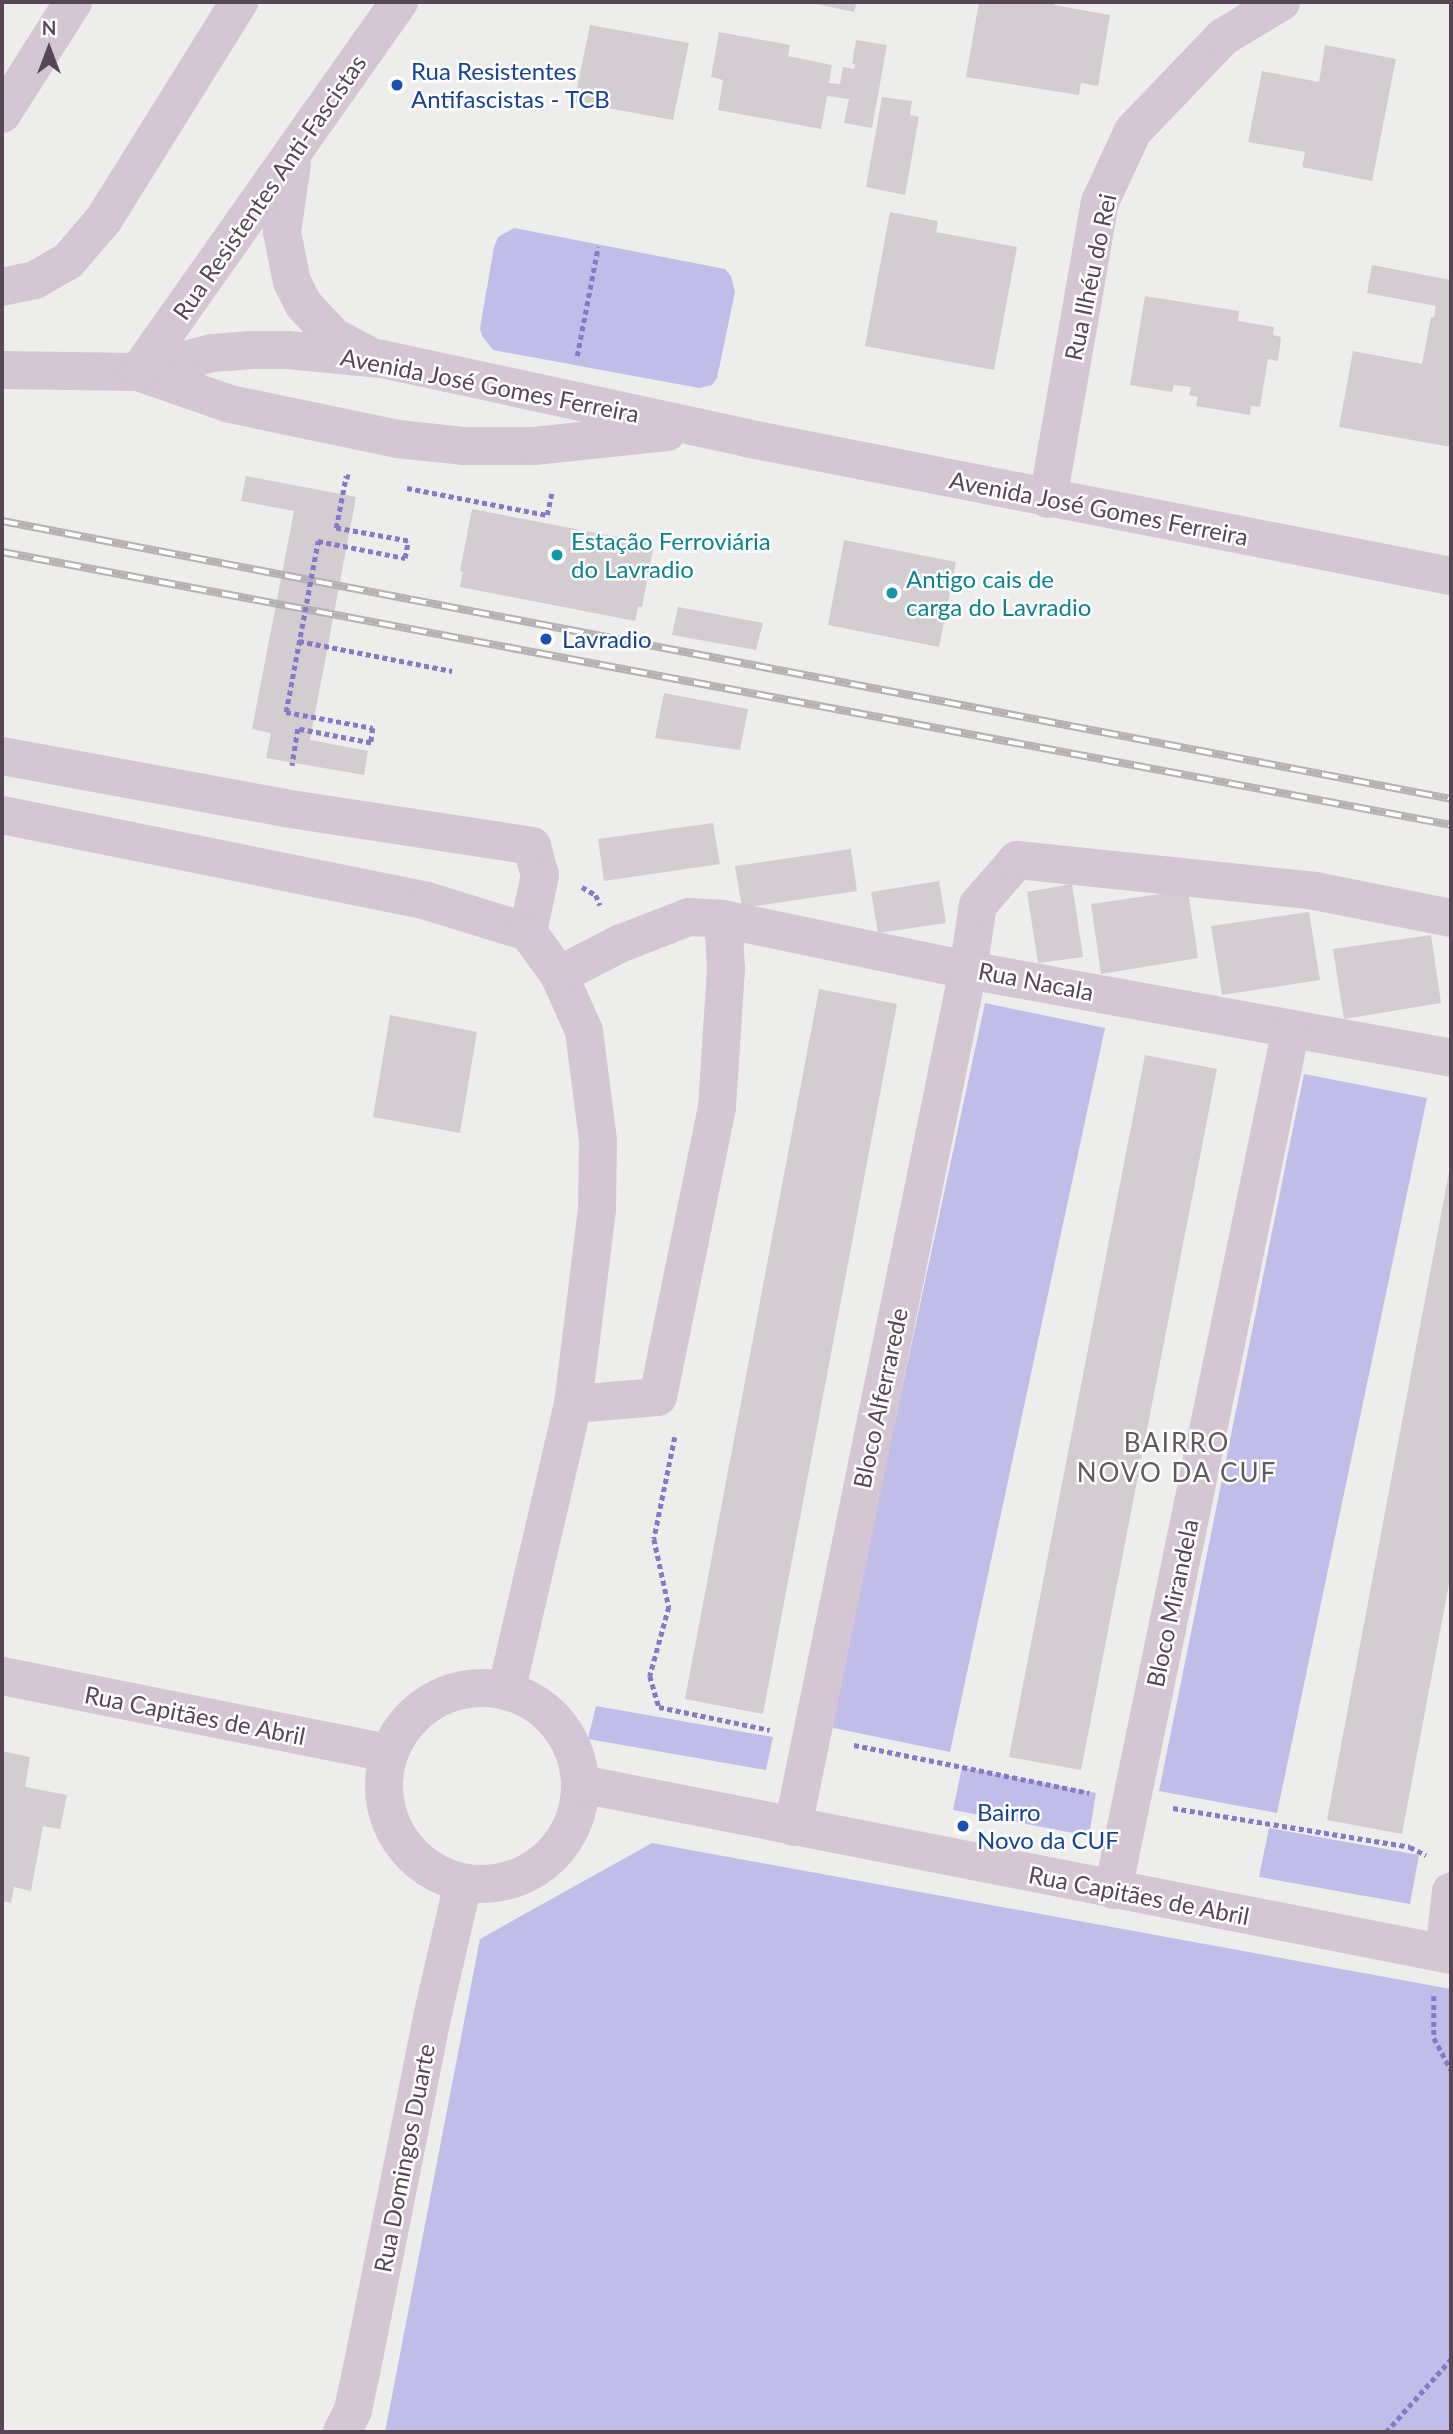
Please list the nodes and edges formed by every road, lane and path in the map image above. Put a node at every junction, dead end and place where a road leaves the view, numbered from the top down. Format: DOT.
graph roads {
  1 [pos="73,2"];
  2 [pos="239,2"];
  3 [pos="399,2"];
  4 [pos="1269,4"];
  5 [pos="2,114"];
  6 [pos="293,154"];
  7 [pos="598,247"];
  8 [pos="2,288"];
  9 [pos="382,359"];
  10 [pos="575,369"];
  11 [pos="2,370"];
  12 [pos="138,372"];
  13 [pos="746,438"];
  14 [pos="359,479"];
  15 [pos="399,487"];
  16 [pos="552,492"];
  17 [pos="1048,499"];
  18 [pos="1451,576"];
  19 [pos="299,641"];
  20 [pos="452,671"];
  21 [pos="298,729"];
  22 [pos="2,757"];
  23 [pos="2,815"];
  24 [pos="1451,918"];
  25 [pos="723,919"];
  26 [pos="528,932"];
  27 [pos="968,970"];
  28 [pos="558,975"];
  29 [pos="1292,1029"];
  30 [pos="1451,1058"];
  31 [pos="573,1404"];
  32 [pos="2,1676"];
  33 [pos="506,1691"];
  34 [pos="388,1753"];
  35 [pos="580,1784"];
  36 [pos="793,1827"];
  37 [pos="463,1883"];
  38 [pos="1113,1890"];
  39 [pos="1451,1891"];
  40 [pos="1448,1954"];
  41 [pos="1451,2070"];
  42 [pos="1451,2359"];
  43 [pos="342,2432"];
  44 [pos="1386,2432"];
  1 -- 5 [label="street"];
  2 -- 8 [label="street"];
  3 -- 6 [label="street, Rua Resistentes Anti-Fascistas"];
  4 -- 17 [label="street, Rua Ilhéu do Rei"];
  6 -- 9 [label="street"];
  6 -- 12 [label="street, Rua Resistentes Anti-Fascistas"];
  7 -- 10 [label="path"];
  9 -- 12 [label="street, Avenida José Gomes Ferreira"];
  9 -- 13 [label="street, Avenida José Gomes Ferreira"];
  11 -- 12 [label="street"];
  12 -- 13 [label="street, Avenida José Gomes Ferreira"];
  13 -- 17 [label="street, Avenida José Gomes Ferreira"];
  14 -- 19 [label="path, bridge"];
  15 -- 16 [label="path"];
  17 -- 18 [label="street, Avenida José Gomes Ferreira"];
  19 -- 20 [label="path"];
  19 -- 21 [label="path, bridge"];
  22 -- 26 [label="street"];
  23 -- 26 [label="street"];
  24 -- 27 [label="street, Rua Nacala"];
  25 -- 27 [label="street"];
  25 -- 28 [label="street"];
  25 -- 31 [label="street"];
  26 -- 28 [label="street"];
  27 -- 29 [label="street, Rua Nacala"];
  27 -- 36 [label="street, Bloco Alferrarede"];
  28 -- 31 [label="street"];
  29 -- 30 [label="street, Rua Nacala"];
  29 -- 38 [label="street, Bloco Mirandela"];
  31 -- 33 [label="street"];
  32 -- 34 [label="street, Rua Capitães de Abril"];
  33 -- 34 [label="street"];
  33 -- 35 [label="street"];
  34 -- 37 [label="street"];
  35 -- 36 [label="street, Rua Capitães de Abril"];
  35 -- 37 [label="street"];
  36 -- 38 [label="street, Rua Capitães de Abril"];
  37 -- 43 [label="street, Rua Domingos Duarte"];
  38 -- 40 [label="street, Rua Capitães de Abril"];
  39 -- 40 [label="street"];
  40 -- 41 [label="path"];
  42 -- 44 [label="path"];
}
